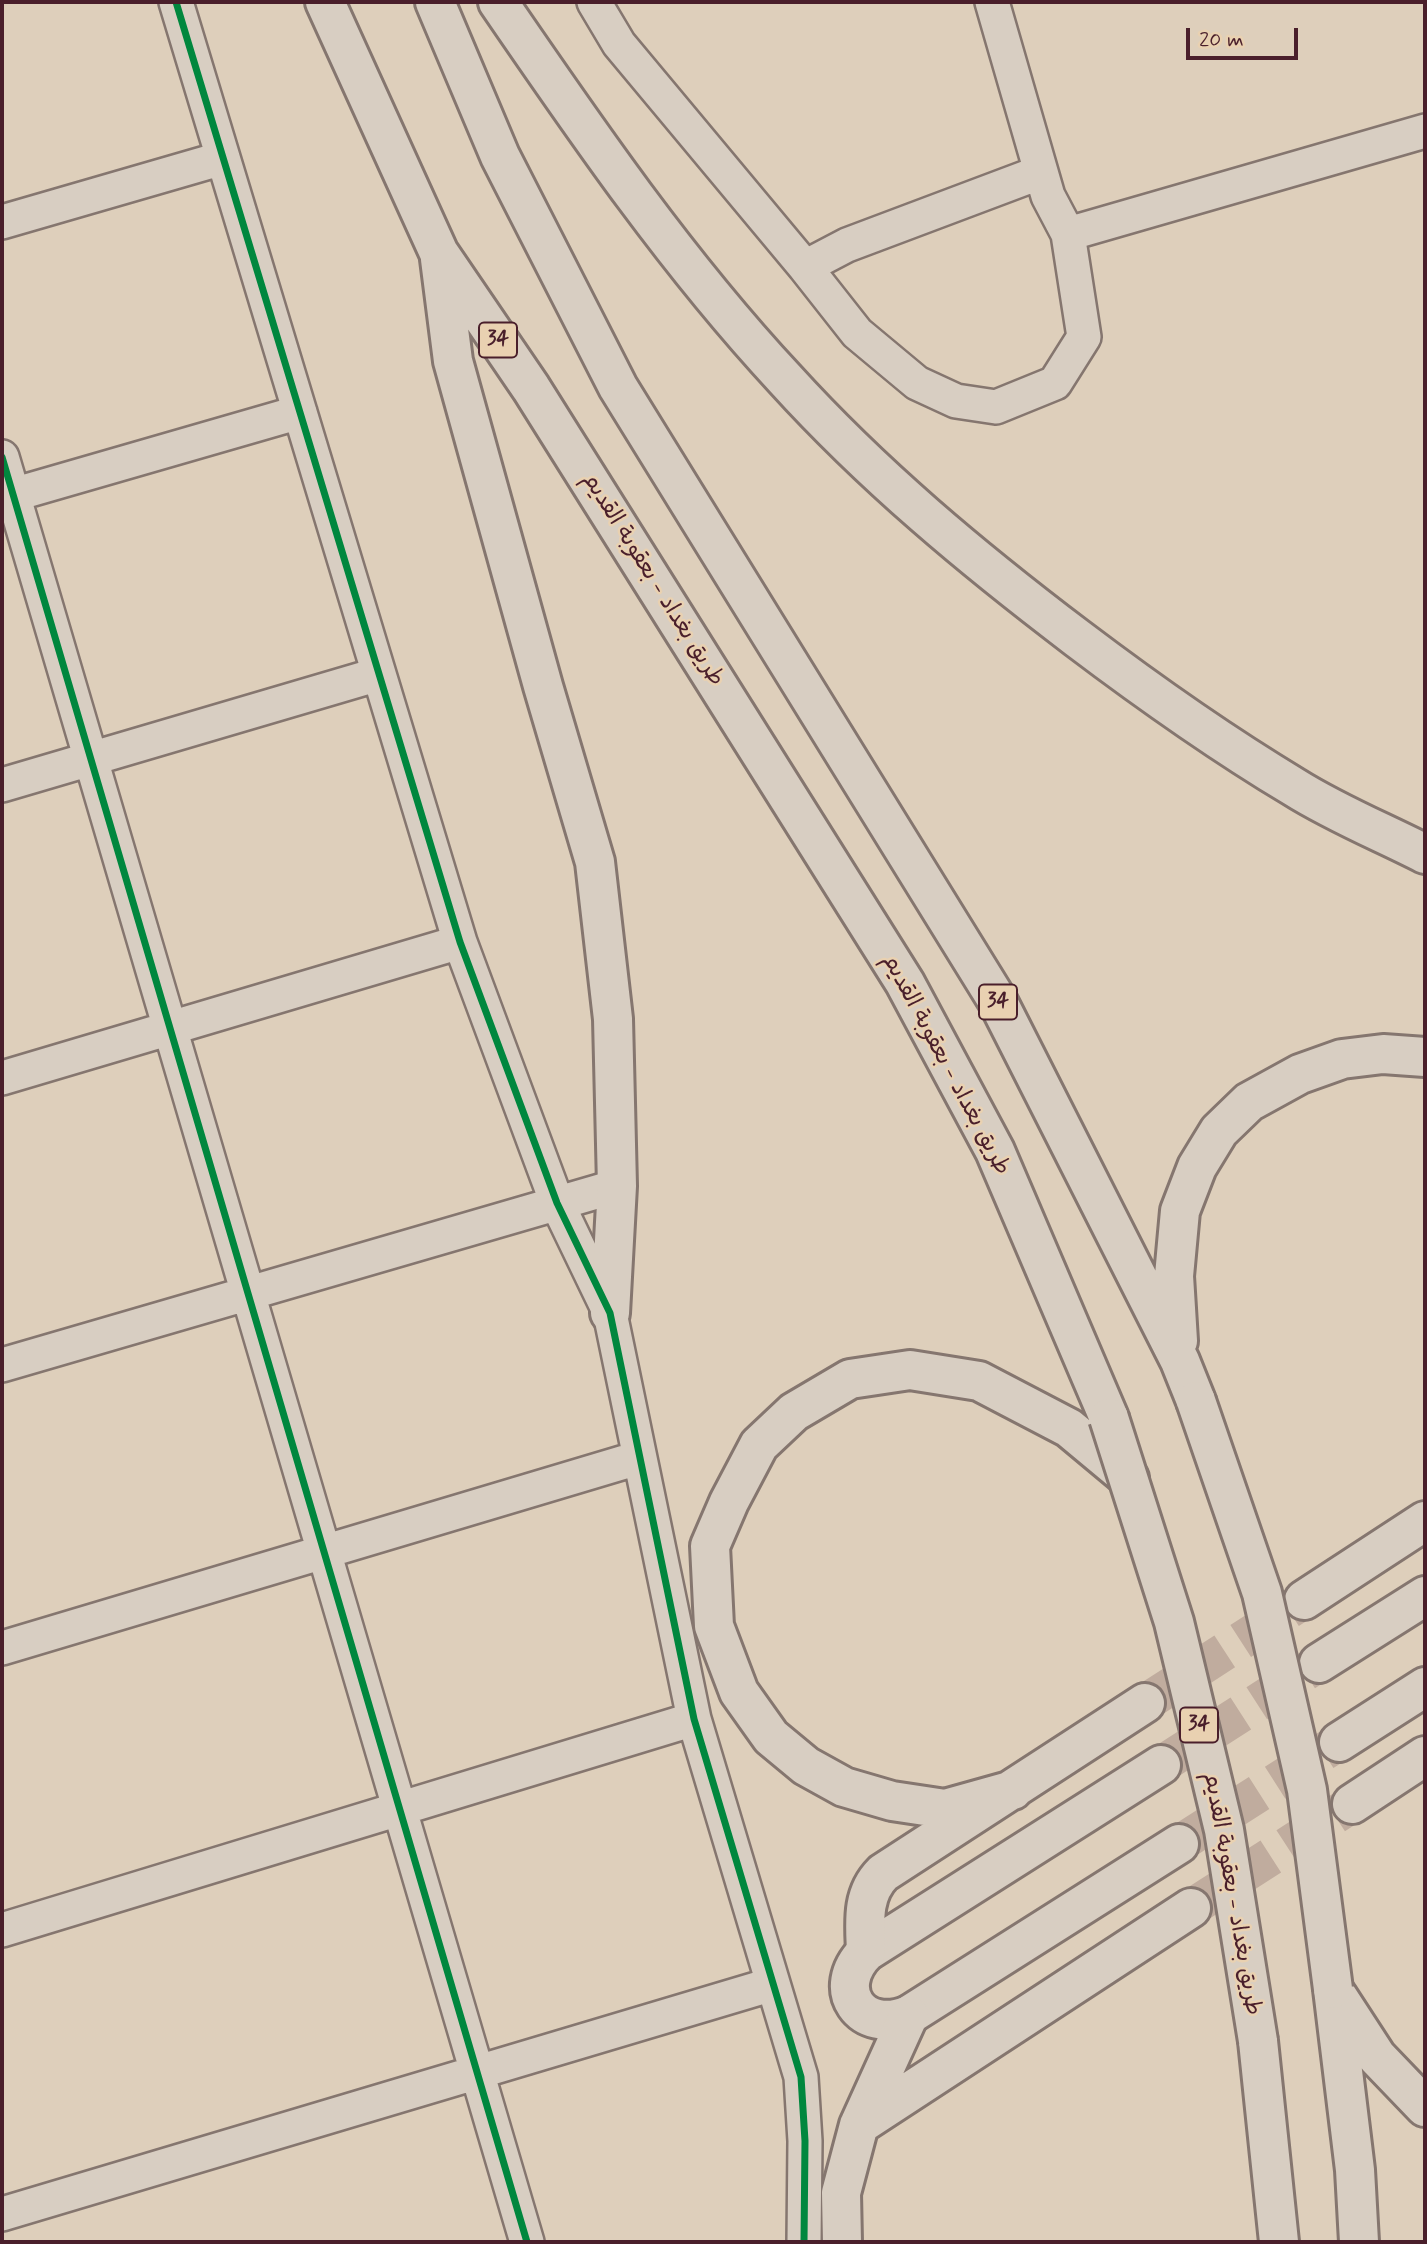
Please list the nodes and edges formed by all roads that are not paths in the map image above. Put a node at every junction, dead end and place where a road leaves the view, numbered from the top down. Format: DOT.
graph roads {
  1 [pos="176,2"];
  2 [pos="325,2"];
  3 [pos="435,2"];
  4 [pos="498,2"];
  5 [pos="594,2"];
  6 [pos="992,2"];
  7 [pos="1425,131"];
  8 [pos="223,158"];
  9 [pos="1041,172"];
  10 [pos="2,222"];
  11 [pos="1068,234"];
  12 [pos="439,253"];
  13 [pos="804,267"];
  14 [pos="300,412"];
  15 [pos="2,457"];
  16 [pos="7,497"];
  17 [pos="379,674"];
  18 [pos="91,759"];
  19 [pos="2,785"];
  20 [pos="1425,854"];
  21 [pos="460,942"];
  22 [pos="170,1028"];
  23 [pos="1425,1057"];
  24 [pos="2,1078"];
  25 [pos="618,1186"];
  26 [pos="557,1203"];
  27 [pos="248,1293"];
  28 [pos="610,1312"];
  29 [pos="1180,1361"];
  30 [pos="2,1365"];
  31 [pos="638,1458"];
  32 [pos="1129,1478"];
  33 [pos="1425,1521"];
  34 [pos="324,1552"];
  35 [pos="1425,1596"];
  36 [pos="1304,1600"];
  37 [pos="2,1648"];
  38 [pos="1319,1663"];
  39 [pos="1425,1687"];
  40 [pos="1145,1703"];
  41 [pos="694,1719"];
  42 [pos="1339,1742"];
  43 [pos="1425,1756"];
  44 [pos="1161,1765"];
  45 [pos="1013,1790"];
  46 [pos="1352,1804"];
  47 [pos="400,1808"];
  48 [pos="1179,1844"];
  49 [pos="1191,1908"];
  50 [pos="2,1930"];
  51 [pos="866,1952"];
  52 [pos="773,1984"];
  53 [pos="1333,1989"];
  54 [pos="909,2015"];
  55 [pos="477,2073"];
  56 [pos="1425,2107"];
  57 [pos="859,2125"];
  58 [pos="1274,2196"];
  59 [pos="2,2214"];
  60 [pos="527,2242"];
  61 [pos="804,2242"];
  62 [pos="842,2242"];
  63 [pos="1266,2242"];
  64 [pos="1279,2242"];
  65 [pos="1359,2242"];
  1 -- 8 [label="street"];
  2 -- 12 [label="main road, طريق بغداد - بعقوبة القديم / 34"];
  3 -- 29 [label="main road, 34"];
  4 -- 20 [label="main road"];
  5 -- 13 [label="street"];
  6 -- 9 [label="street"];
  7 -- 11 [label="street"];
  8 -- 10 [label="street"];
  8 -- 14 [label="street"];
  9 -- 11 [label="street"];
  9 -- 13 [label="street"];
  11 -- 13 [label="street"];
  12 -- 25 [label="main road"];
  12 -- 32 [label="main road, طريق بغداد - بعقوبة القديم / 34, bridge"];
  14 -- 16 [label="street"];
  14 -- 17 [label="street"];
  15 -- 16 [label="street"];
  16 -- 18 [label="street"];
  17 -- 18 [label="street"];
  17 -- 21 [label="street"];
  18 -- 19 [label="street"];
  18 -- 22 [label="street"];
  21 -- 22 [label="street"];
  21 -- 26 [label="street"];
  22 -- 24 [label="street"];
  22 -- 27 [label="street"];
  23 -- 29 [label="main road"];
  25 -- 26 [label="street"];
  25 -- 28 [label="main road"];
  26 -- 27 [label="street"];
  26 -- 28 [label="street"];
  27 -- 30 [label="street"];
  27 -- 34 [label="street"];
  28 -- 31 [label="street"];
  29 -- 53 [label="main road, 34, bridge"];
  31 -- 34 [label="street"];
  31 -- 41 [label="street"];
  32 -- 45 [label="main road"];
  32 -- 58 [label="main road, طريق بغداد - بعقوبة القديم / 34, bridge"];
  33 -- 36 [label="main road"];
  34 -- 37 [label="street"];
  34 -- 47 [label="street"];
  35 -- 38 [label="main road"];
  39 -- 42 [label="main road"];
  40 -- 45 [label="main road"];
  41 -- 47 [label="street"];
  41 -- 52 [label="street"];
  43 -- 46 [label="main road"];
  44 -- 51 [label="main road"];
  45 -- 51 [label="main road"];
  47 -- 50 [label="street"];
  47 -- 55 [label="street"];
  48 -- 54 [label="main road"];
  49 -- 57 [label="main road"];
  51 -- 54 [label="main road"];
  52 -- 55 [label="street"];
  52 -- 61 [label="street"];
  53 -- 56 [label="main road"];
  53 -- 65 [label="main road, 34"];
  54 -- 57 [label="main road"];
  55 -- 59 [label="street"];
  55 -- 60 [label="street"];
  57 -- 62 [label="main road"];
  58 -- 63 [label="main road"];
  58 -- 64 [label="main road, طريق بغداد - بعقوبة القديم / 34"];
}
